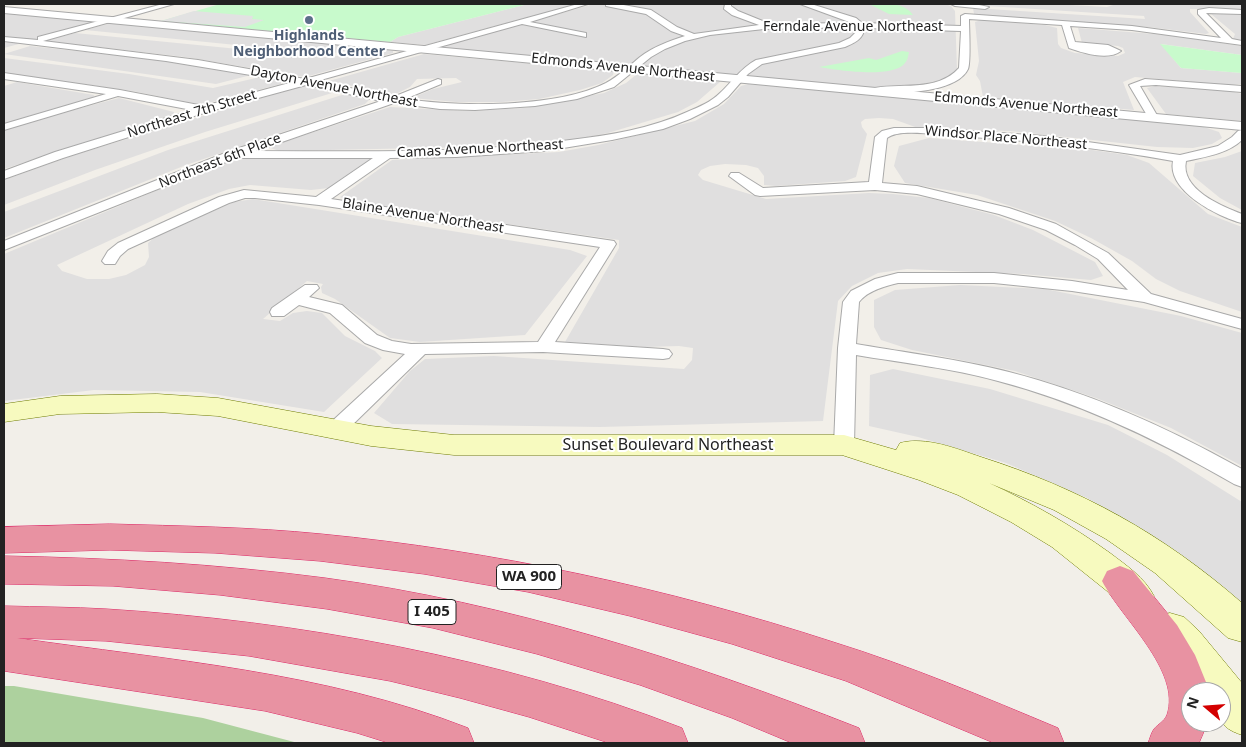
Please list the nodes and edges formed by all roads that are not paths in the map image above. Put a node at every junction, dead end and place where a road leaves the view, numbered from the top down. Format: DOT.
graph roads {
  1 [pos="170,4"];
  2 [pos="585,4"];
  3 [pos="609,4"];
  4 [pos="728,4"];
  5 [pos="804,4"];
  6 [pos="961,4"];
  7 [pos="993,8"];
  8 [pos="4,10"];
  9 [pos="1242,12"];
  10 [pos="965,16"];
  11 [pos="112,20"];
  12 [pos="521,22"];
  13 [pos="1066,24"];
  14 [pos="860,25"];
  15 [pos="768,26"];
  16 [pos="964,28"];
  17 [pos="583,35"];
  18 [pos="694,37"];
  19 [pos="4,39"];
  20 [pos="1228,40"];
  21 [pos="30,42"];
  22 [pos="1242,43"];
  23 [pos="1072,44"];
  24 [pos="426,48"];
  25 [pos="4,50"];
  26 [pos="632,68"];
  27 [pos="4,76"];
  28 [pos="18,78"];
  29 [pos="738,79"];
  30 [pos="306,81"];
  31 [pos="4,82"];
  32 [pos="438,82"];
  33 [pos="1242,89"];
  34 [pos="873,91"];
  35 [pos="120,93"];
  36 [pos="394,100"];
  37 [pos="203,110"];
  38 [pos="1153,117"];
  39 [pos="1242,126"];
  40 [pos="4,127"];
  41 [pos="1242,133"];
  42 [pos="234,154"];
  43 [pos="388,154"];
  44 [pos="1180,159"];
  45 [pos="4,175"];
  46 [pos="735,176"];
  47 [pos="875,186"];
  48 [pos="319,201"];
  49 [pos="1242,219"];
  50 [pos="4,246"];
  51 [pos="110,261"];
  52 [pos="310,288"];
  53 [pos="1145,297"];
  54 [pos="296,299"];
  55 [pos="278,312"];
  56 [pos="1242,324"];
  57 [pos="542,347"];
  58 [pos="847,348"];
  59 [pos="419,350"];
  60 [pos="663,354"];
  61 [pos="4,413"];
  62 [pos="336,429"];
  63 [pos="844,445"];
  64 [pos="1242,479"];
  65 [pos="4,540"];
  66 [pos="4,570"];
  67 [pos="1120,581"];
  68 [pos="4,622"];
  69 [pos="1242,626"];
  70 [pos="4,654"];
  71 [pos="1187,682"];
  72 [pos="1242,715"];
  73 [pos="1182,732"];
  74 [pos="1042,742"];
  75 [pos="452,743"];
  76 [pos="666,743"];
  77 [pos="843,743"];
  78 [pos="1170,743"];
  1 -- 11 [label="street"];
  2 -- 12 [label="street, Northeast 7th Street"];
  3 -- 18 [label="street"];
  4 -- 15 [label="street"];
  5 -- 14 [label="street"];
  6 -- 7 [label="street"];
  6 -- 10 [label="street"];
  8 -- 11 [label="street, Edmonds Avenue Northeast"];
  9 -- 20 [label="street"];
  10 -- 13 [label="street, Ferndale Avenue Northeast"];
  10 -- 16 [label="street"];
  11 -- 21 [label="street"];
  11 -- 24 [label="street, Edmonds Avenue Northeast"];
  12 -- 17 [label="street"];
  12 -- 24 [label="street, Northeast 7th Street"];
  13 -- 20 [label="street, Ferndale Avenue Northeast"];
  13 -- 23 [label="street"];
  14 -- 15 [label="street, Ferndale Avenue Northeast"];
  14 -- 16 [label="street, Ferndale Avenue Northeast"];
  14 -- 29 [label="street"];
  15 -- 18 [label="street, Ferndale Avenue Northeast"];
  16 -- 34 [label="street"];
  18 -- 26 [label="street, Ferndale Avenue Northeast"];
  19 -- 21 [label="street"];
  20 -- 22 [label="street, Ferndale Avenue Northeast"];
  21 -- 25 [label="street"];
  21 -- 30 [label="street, Dayton Avenue Northeast"];
  24 -- 26 [label="street, Edmonds Avenue Northeast"];
  24 -- 30 [label="street, Northeast 7th Street"];
  26 -- 29 [label="street, Edmonds Avenue Northeast"];
  26 -- 36 [label="street, Dayton Avenue Northeast"];
  27 -- 28 [label="street"];
  28 -- 31 [label="street"];
  28 -- 35 [label="street"];
  29 -- 34 [label="street, Edmonds Avenue Northeast"];
  29 -- 43 [label="street, Camas Avenue Northeast"];
  30 -- 36 [label="street, Dayton Avenue Northeast"];
  30 -- 37 [label="street, Northeast 7th Street"];
  32 -- 36 [label="street, Northeast 6th Place"];
  33 -- 38 [label="street"];
  34 -- 38 [label="street, Edmonds Avenue Northeast"];
  35 -- 37 [label="street"];
  35 -- 40 [label="street"];
  36 -- 42 [label="street, Northeast 6th Place"];
  37 -- 45 [label="street, Northeast 7th Street"];
  38 -- 39 [label="street, Edmonds Avenue Northeast"];
  41 -- 44 [label="street"];
  42 -- 43 [label="street, Camas Avenue Northeast"];
  42 -- 50 [label="street, Northeast 6th Place"];
  43 -- 48 [label="street, Blaine Avenue Northeast"];
  44 -- 47 [label="street, Windsor Place Northeast"];
  44 -- 49 [label="street"];
  46 -- 47 [label="street"];
  47 -- 53 [label="street"];
  48 -- 51 [label="street"];
  48 -- 57 [label="street, Blaine Avenue Northeast"];
  52 -- 54 [label="street"];
  53 -- 56 [label="street"];
  53 -- 58 [label="street"];
  54 -- 55 [label="street"];
  54 -- 59 [label="street"];
  57 -- 59 [label="street"];
  57 -- 60 [label="street"];
  58 -- 63 [label="street"];
  58 -- 64 [label="street"];
  59 -- 62 [label="street"];
  61 -- 62 [label="main road, Sunset Boulevard Northeast"];
  62 -- 63 [label="main road, Sunset Boulevard Northeast"];
  63 -- 67 [label="main road, Sunset Boulevard Northeast"];
  63 -- 69 [label="main road"];
  65 -- 74 [label="highway, WA 900"];
  66 -- 77 [label="highway, I 405"];
  67 -- 71 [label="highway"];
  67 -- 72 [label="main road, Sunset Boulevard Northeast"];
  68 -- 76 [label="highway"];
  70 -- 75 [label="highway"];
  73 -- 78 [label="highway"];
}
